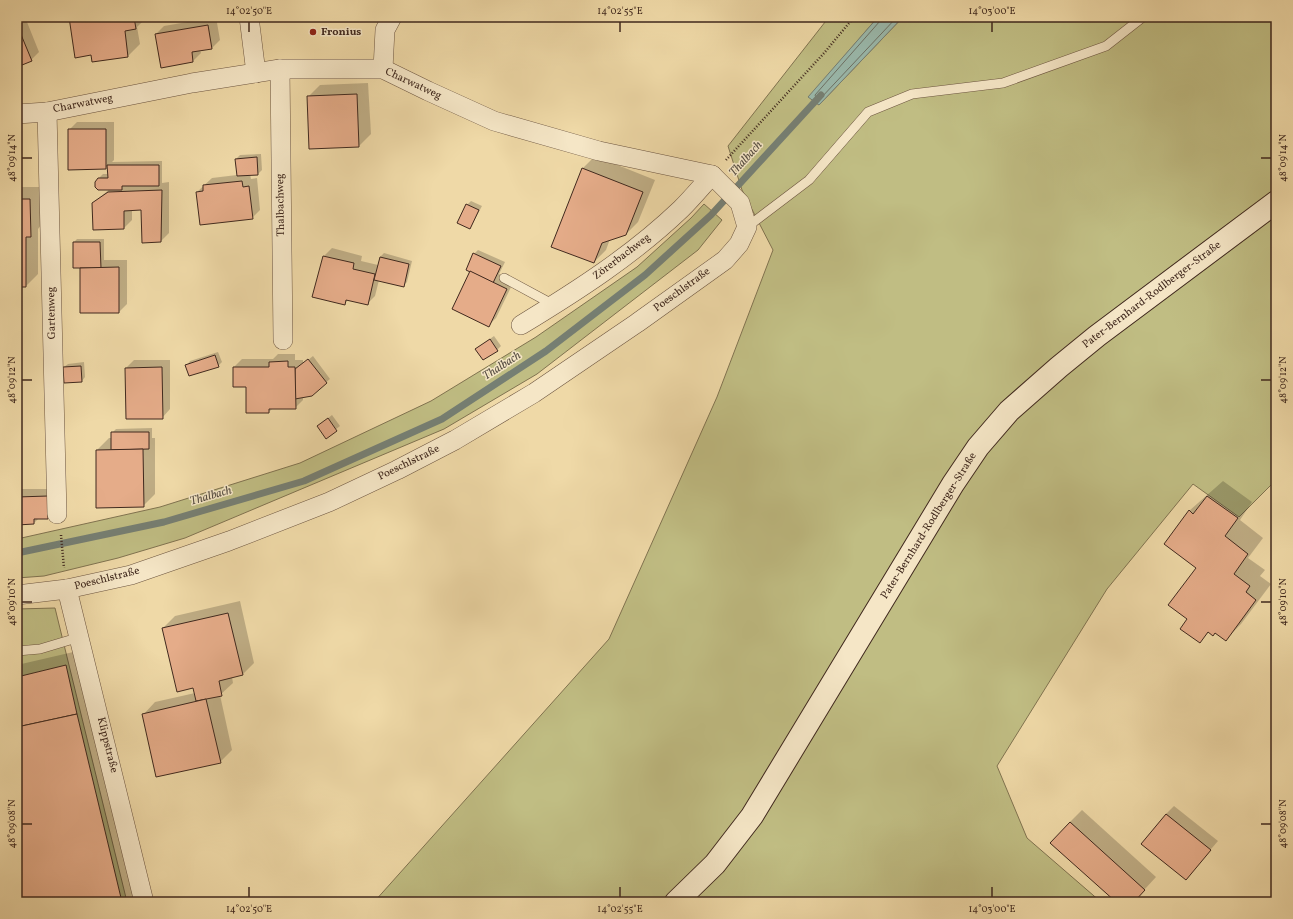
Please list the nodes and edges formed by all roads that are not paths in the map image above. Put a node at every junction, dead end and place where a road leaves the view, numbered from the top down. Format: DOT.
graph roads {
  1 [pos="249,17"];
  2 [pos="392,17"];
  3 [pos="1143,17"];
  4 [pos="383,68"];
  5 [pos="280,69"];
  6 [pos="256,72"];
  7 [pos="47,112"];
  8 [pos="17,114"];
  9 [pos="717,179"];
  10 [pos="1276,202"];
  11 [pos="747,227"];
  12 [pos="504,278"];
  13 [pos="554,306"];
  14 [pos="521,325"];
  15 [pos="282,340"];
  16 [pos="57,514"];
  17 [pos="67,589"];
  18 [pos="17,595"];
  19 [pos="80,637"];
  20 [pos="17,651"];
  21 [pos="144,902"];
  22 [pos="676,902"];
  1 -- 6 [label="street"];
  2 -- 4 [label="street"];
  3 -- 11 [label="lane"];
  4 -- 5 [label="street, Charwatweg"];
  4 -- 9 [label="street, Charwatweg"];
  5 -- 6 [label="street, Charwatweg"];
  5 -- 15 [label="street, Thalbachweg"];
  6 -- 7 [label="street, Charwatweg"];
  7 -- 8 [label="street, Charwatweg"];
  7 -- 16 [label="street, Gartenweg"];
  9 -- 11 [label="street"];
  9 -- 13 [label="street, Zörerbachweg"];
  10 -- 22 [label="main road, Pater-Bernhard-Rodlberger-Straße"];
  11 -- 17 [label="street, Poeschlstraße"];
  12 -- 13 [label="lane"];
  13 -- 14 [label="street, Zörerbachweg"];
  17 -- 18 [label="street, Poeschlstraße"];
  17 -- 19 [label="street, Klippstraße"];
  19 -- 20 [label="lane"];
  19 -- 21 [label="street, Klippstraße"];
}
